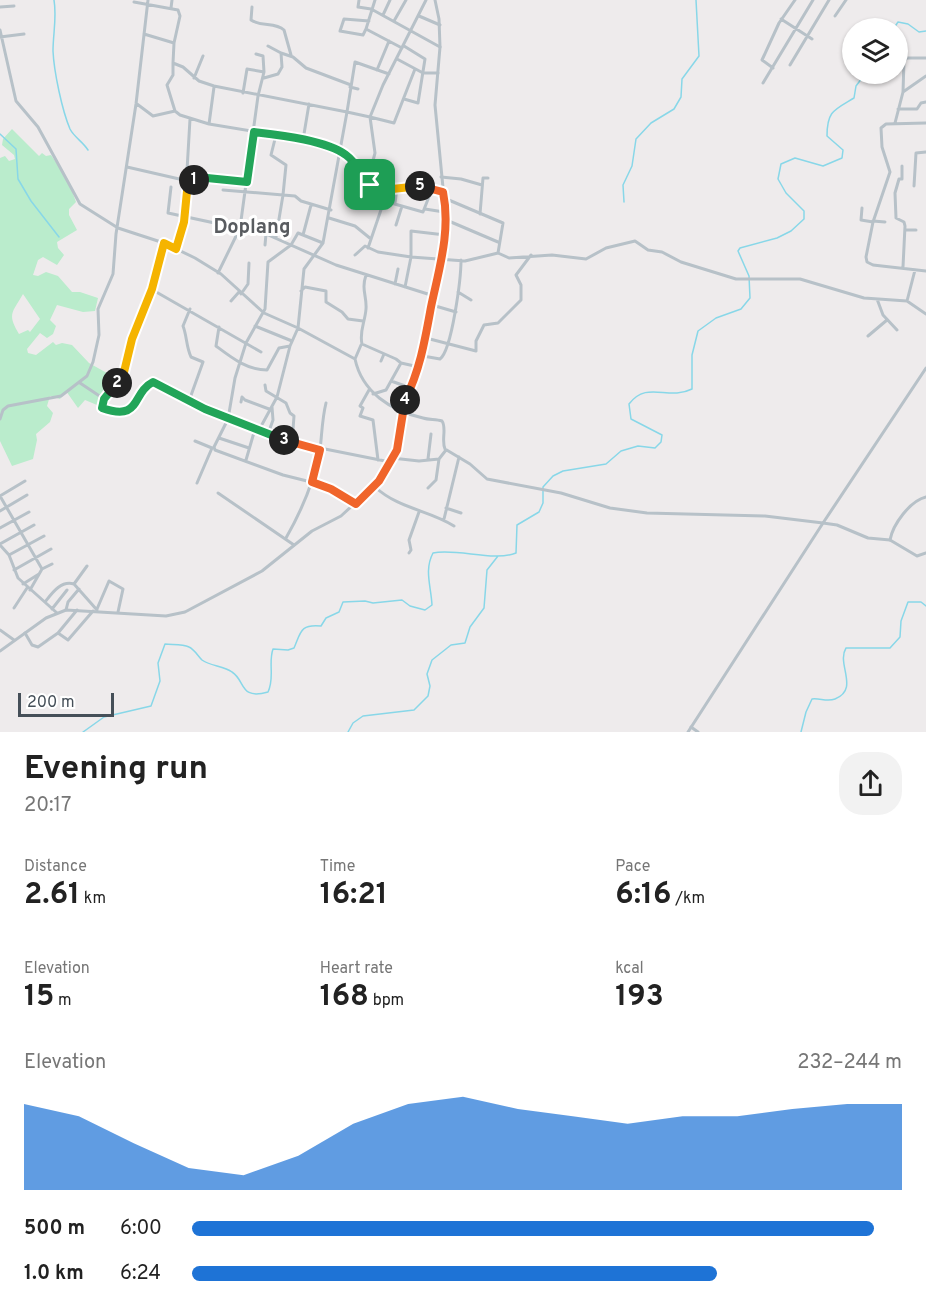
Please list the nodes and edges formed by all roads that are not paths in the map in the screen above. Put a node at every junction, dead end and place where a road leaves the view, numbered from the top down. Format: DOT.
graph roads {
  1 [pos="172,0"];
  2 [pos="359,0"];
  3 [pos="375,0"];
  4 [pos="390,0"];
  5 [pos="406,0"];
  6 [pos="426,0"];
  7 [pos="435,0"];
  8 [pos="795,0"];
  9 [pos="813,0"];
  10 [pos="846,0"];
  11 [pos="827,1"];
  12 [pos="134,2"];
  13 [pos="147,2"];
  14 [pos="14,6"];
  15 [pos="0,7"];
  16 [pos="252,7"];
  17 [pos="171,9"];
  18 [pos="372,10"];
  19 [pos="383,15"];
  20 [pos="419,16"];
  21 [pos="835,16"];
  22 [pos="782,19"];
  23 [pos="369,21"];
  24 [pos="394,21"];
  25 [pos="440,25"];
  26 [pos="366,29"];
  27 [pos="794,29"];
  28 [pos="0,30"];
  29 [pos="411,31"];
  30 [pos="24,34"];
  31 [pos="144,34"];
  32 [pos="806,36"];
  33 [pos="1,37"];
  34 [pos="812,39"];
  35 [pos="389,41"];
  36 [pos="174,43"];
  37 [pos="268,46"];
  38 [pos="403,47"];
  39 [pos="440,47"];
  40 [pos="281,53"];
  41 [pos="256,54"];
  42 [pos="203,56"];
  43 [pos="292,56"];
  44 [pos="926,58"];
  45 [pos="397,59"];
  46 [pos="173,63"];
  47 [pos="790,65"];
  48 [pos="773,68"];
  49 [pos="415,69"];
  50 [pos="377,70"];
  51 [pos="264,72"];
  52 [pos="423,73"];
  53 [pos="438,73"];
  54 [pos="389,74"];
  55 [pos="926,76"];
  56 [pos="194,78"];
  57 [pos="263,78"];
  58 [pos="764,83"];
  59 [pos="214,86"];
  60 [pos="350,86"];
  61 [pos="358,89"];
  62 [pos="903,92"];
  63 [pos="243,93"];
  64 [pos="258,96"];
  65 [pos="404,99"];
  66 [pos="926,102"];
  67 [pos="136,104"];
  68 [pos="309,104"];
  69 [pos="898,109"];
  70 [pos="175,111"];
  71 [pos="347,112"];
  72 [pos="370,117"];
  73 [pos="190,119"];
  74 [pos="895,123"];
  75 [pos="926,123"];
  76 [pos="209,124"];
  77 [pos="254,132"];
  78 [pos="276,135"];
  79 [pos="303,140"];
  80 [pos="339,151"];
  81 [pos="926,152"];
  82 [pos="902,166"];
  83 [pos="127,167"];
  84 [pos="441,177"];
  85 [pos="488,178"];
  86 [pos="888,178"];
  87 [pos="898,179"];
  88 [pos="188,181"];
  89 [pos="247,182"];
  90 [pos="370,185"];
  91 [pos="482,185"];
  92 [pos="914,186"];
  93 [pos="171,187"];
  94 [pos="397,188"];
  95 [pos="432,189"];
  96 [pos="223,190"];
  97 [pos="246,192"];
  98 [pos="443,192"];
  99 [pos="284,195"];
  100 [pos="444,198"];
  101 [pos="395,203"];
  102 [pos="311,204"];
  103 [pos="402,206"];
  104 [pos="862,208"];
  105 [pos="425,209"];
  106 [pos="331,210"];
  107 [pos="444,212"];
  108 [pos="480,214"];
  109 [pos="184,217"];
  110 [pos="329,218"];
  111 [pos="444,219"];
  112 [pos="873,221"];
  113 [pos="885,222"];
  114 [pos="396,225"];
  115 [pos="117,228"];
  116 [pos="240,228"];
  117 [pos="905,230"];
  118 [pos="916,230"];
  119 [pos="266,234"];
  120 [pos="303,235"];
  121 [pos="445,235"];
  122 [pos="276,237"];
  123 [pos="371,239"];
  124 [pos="498,242"];
  125 [pos="164,243"];
  126 [pos="323,243"];
  127 [pos="291,244"];
  128 [pos="265,245"];
  129 [pos="368,248"];
  130 [pos="176,249"];
  131 [pos="498,253"];
  132 [pos="314,255"];
  133 [pos="355,255"];
  134 [pos="531,255"];
  135 [pos="411,257"];
  136 [pos="442,258"];
  137 [pos="461,260"];
  138 [pos="249,263"];
  139 [pos="903,267"];
  140 [pos="398,269"];
  141 [pos="915,270"];
  142 [pos="926,271"];
  143 [pos="218,273"];
  144 [pos="366,275"];
  145 [pos="394,284"];
  146 [pos="405,287"];
  147 [pos="152,289"];
  148 [pos="301,291"];
  149 [pos="458,292"];
  150 [pos="240,293"];
  151 [pos="434,296"];
  152 [pos="877,299"];
  153 [pos="471,300"];
  154 [pos="231,301"];
  155 [pos="907,301"];
  156 [pos="432,305"];
  157 [pos="190,309"];
  158 [pos="456,312"];
  159 [pos="264,313"];
  160 [pos="926,314"];
  161 [pos="886,320"];
  162 [pos="363,321"];
  163 [pos="255,326"];
  164 [pos="219,327"];
  165 [pos="298,328"];
  166 [pos="897,330"];
  167 [pos="868,336"];
  168 [pos="425,338"];
  169 [pos="292,341"];
  170 [pos="448,343"];
  171 [pos="246,344"];
  172 [pos="362,344"];
  173 [pos="290,346"];
  174 [pos="261,352"];
  175 [pos="384,354"];
  176 [pos="423,356"];
  177 [pos="355,359"];
  178 [pos="381,361"];
  179 [pos="239,362"];
  180 [pos="400,363"];
  181 [pos="419,367"];
  182 [pos="926,368"];
  183 [pos="391,381"];
  184 [pos="80,383"];
  185 [pos="265,385"];
  186 [pos="411,388"];
  187 [pos="369,390"];
  188 [pos="373,394"];
  189 [pos="277,397"];
  190 [pos="231,398"];
  191 [pos="104,399"];
  192 [pos="189,401"];
  193 [pos="326,403"];
  194 [pos="272,405"];
  195 [pos="269,409"];
  196 [pos="402,410"];
  197 [pos="0,419"];
  198 [pos="228,419"];
  199 [pos="257,429"];
  200 [pos="268,434"];
  201 [pos="431,434"];
  202 [pos="219,438"];
  203 [pos="195,441"];
  204 [pos="292,443"];
  205 [pos="249,448"];
  206 [pos="213,449"];
  207 [pos="320,450"];
  208 [pos="446,450"];
  209 [pos="392,458"];
  210 [pos="459,458"];
  211 [pos="439,459"];
  212 [pos="246,460"];
  213 [pos="378,460"];
  214 [pos="428,460"];
  215 [pos="390,462"];
  216 [pos="25,481"];
  217 [pos="312,482"];
  218 [pos="197,483"];
  219 [pos="375,486"];
  220 [pos="428,488"];
  221 [pos="218,493"];
  222 [pos="27,495"];
  223 [pos="926,498"];
  224 [pos="356,504"];
  225 [pos="6,508"];
  226 [pos="446,508"];
  227 [pos="0,512"];
  228 [pos="29,512"];
  229 [pos="419,512"];
  230 [pos="461,513"];
  231 [pos="444,519"];
  232 [pos="14,520"];
  233 [pos="823,523"];
  234 [pos="34,525"];
  235 [pos="454,526"];
  236 [pos="0,528"];
  237 [pos="20,533"];
  238 [pos="44,536"];
  239 [pos="286,538"];
  240 [pos="890,540"];
  241 [pos="0,544"];
  242 [pos="28,545"];
  243 [pos="294,545"];
  244 [pos="51,549"];
  245 [pos="409,553"];
  246 [pos="926,553"];
  247 [pos="9,555"];
  248 [pos="35,557"];
  249 [pos="52,564"];
  250 [pos="87,566"];
  251 [pos="14,570"];
  252 [pos="42,571"];
  253 [pos="23,584"];
  254 [pos="74,584"];
  255 [pos="29,589"];
  256 [pos="79,589"];
  257 [pos="68,590"];
  258 [pos="45,602"];
  259 [pos="14,608"];
  260 [pos="52,609"];
  261 [pos="78,609"];
  262 [pos="66,610"];
  263 [pos="96,610"];
  264 [pos="118,612"];
  265 [pos="57,613"];
  266 [pos="0,630"];
  267 [pos="25,633"];
  268 [pos="58,633"];
  269 [pos="14,640"];
  270 [pos="0,651"];
  271 [pos="691,728"];
  272 [pos="688,732"];
  273 [pos="698,732"];
  1 -- 17 [label="street"];
  2 -- 18 [label="street"];
  3 -- 18 [label="street"];
  4 -- 19 [label="street"];
  5 -- 24 [label="street"];
  6 -- 20 [label="street"];
  7 -- 25 [label="street"];
  8 -- 22 [label="street"];
  9 -- 27 [label="street"];
  10 -- 21 [label="street"];
  11 -- 32 [label="street"];
  12 -- 13 [label="street"];
  13 -- 17 [label="street"];
  13 -- 31 [label="street"];
  14 -- 15 [label="street"];
  16 -- 43 [label="street"];
  17 -- 36 [label="street"];
  18 -- 19 [label="street"];
  18 -- 23 [label="street"];
  19 -- 24 [label="street"];
  20 -- 25 [label="street"];
  20 -- 29 [label="street"];
  22 -- 27 [label="street"];
  22 -- 48 [label="street"];
  23 -- 26 [label="street"];
  23 -- 26 [label="street"];
  24 -- 29 [label="street"];
  25 -- 39 [label="street"];
  26 -- 35 [label="street"];
  27 -- 32 [label="street"];
  27 -- 48 [label="street"];
  28 -- 33 [label="street"];
  29 -- 38 [label="street"];
  29 -- 39 [label="street"];
  30 -- 33 [label="street"];
  31 -- 36 [label="street"];
  31 -- 67 [label="street"];
  32 -- 34 [label="street"];
  32 -- 47 [label="street"];
  33 -- 115 [label="street"];
  35 -- 38 [label="street"];
  35 -- 50 [label="street"];
  36 -- 46 [label="street"];
  37 -- 40 [label="street"];
  38 -- 45 [label="street"];
  38 -- 52 [label="street"];
  39 -- 53 [label="street"];
  40 -- 43 [label="street"];
  40 -- 57 [label="street"];
  41 -- 51 [label="street"];
  42 -- 56 [label="street"];
  43 -- 60 [label="street"];
  44 -- 62 [label="street"];
  45 -- 49 [label="street"];
  45 -- 54 [label="street"];
  46 -- 56 [label="street"];
  46 -- 70 [label="street"];
  48 -- 58 [label="street"];
  49 -- 52 [label="street"];
  49 -- 65 [label="street"];
  50 -- 54 [label="street"];
  50 -- 60 [label="street"];
  51 -- 57 [label="street"];
  51 -- 63 [label="street"];
  52 -- 53 [label="street"];
  52 -- 65 [label="street"];
  53 -- 84 [label="street"];
  54 -- 72 [label="street"];
  55 -- 62 [label="street"];
  56 -- 59 [label="street"];
  57 -- 64 [label="street"];
  59 -- 63 [label="street"];
  59 -- 76 [label="street"];
  60 -- 61 [label="street"];
  60 -- 71 [label="street"];
  62 -- 69 [label="street"];
  63 -- 64 [label="street"];
  64 -- 68 [label="street"];
  64 -- 77 [label="street"];
  65 -- 72 [label="street"];
  66 -- 69 [label="street"];
  67 -- 70 [label="street"];
  67 -- 83 [label="street"];
  68 -- 71 [label="street"];
  68 -- 79 [label="street"];
  69 -- 74 [label="street"];
  70 -- 73 [label="street"];
  71 -- 72 [label="street"];
  71 -- 80 [label="street"];
  72 -- 90 [label="street"];
  73 -- 76 [label="street"];
  73 -- 88 [label="street"];
  74 -- 75 [label="street"];
  74 -- 86 [label="street"];
  76 -- 77 [label="street"];
  77 -- 78 [label="street"];
  77 -- 89 [label="street"];
  78 -- 79 [label="street"];
  78 -- 99 [label="street"];
  79 -- 80 [label="street"];
  80 -- 90 [label="street"];
  80 -- 106 [label="street"];
  81 -- 92 [label="street"];
  82 -- 87 [label="street"];
  83 -- 88 [label="street"];
  83 -- 115 [label="street"];
  84 -- 91 [label="street"];
  84 -- 98 [label="street"];
  85 -- 91 [label="street"];
  86 -- 87 [label="street"];
  86 -- 112 [label="street"];
  87 -- 117 [label="street"];
  88 -- 89 [label="street"];
  88 -- 109 [label="street"];
  89 -- 97 [label="street"];
  90 -- 94 [label="street"];
  91 -- 108 [label="street"];
  93 -- 109 [label="street"];
  94 -- 95 [label="street"];
  94 -- 101 [label="street"];
  95 -- 98 [label="street"];
  95 -- 105 [label="street"];
  96 -- 97 [label="street"];
  97 -- 99 [label="street"];
  97 -- 116 [label="street"];
  98 -- 100 [label="street"];
  99 -- 102 [label="street"];
  99 -- 122 [label="street"];
  100 -- 107 [label="street"];
  100 -- 108 [label="street"];
  101 -- 103 [label="street"];
  101 -- 123 [label="street"];
  102 -- 106 [label="street"];
  102 -- 120 [label="street"];
  103 -- 105 [label="street"];
  103 -- 114 [label="street"];
  104 -- 112 [label="street"];
  105 -- 107 [label="street"];
  106 -- 110 [label="street"];
  107 -- 111 [label="street"];
  108 -- 124 [label="street"];
  109 -- 116 [label="street"];
  109 -- 130 [label="street"];
  110 -- 123 [label="street"];
  110 -- 126 [label="street"];
  111 -- 121 [label="street"];
  111 -- 124 [label="street"];
  112 -- 113 [label="street"];
  112 -- 139 [label="street"];
  115 -- 125 [label="street"];
  115 -- 184 [label="street"];
  116 -- 119 [label="street"];
  116 -- 143 [label="street"];
  117 -- 118 [label="street"];
  117 -- 139 [label="street"];
  119 -- 122 [label="street"];
  119 -- 128 [label="street"];
  120 -- 126 [label="street"];
  120 -- 127 [label="street"];
  121 -- 135 [label="street"];
  121 -- 136 [label="street"];
  122 -- 127 [label="street"];
  123 -- 129 [label="street"];
  124 -- 131 [label="street"];
  125 -- 130 [label="street"];
  125 -- 147 [label="street"];
  126 -- 132 [label="street"];
  127 -- 132 [label="street"];
  127 -- 159 [label="street"];
  129 -- 133 [label="street"];
  129 -- 135 [label="street"];
  130 -- 143 [label="street"];
  131 -- 134 [label="street"];
  131 -- 137 [label="street"];
  132 -- 144 [label="street"];
  132 -- 148 [label="street"];
  134 -- 152 [label="street"];
  134 -- 170 [label="street"];
  135 -- 136 [label="street"];
  135 -- 146 [label="street"];
  136 -- 137 [label="street"];
  136 -- 151 [label="street"];
  137 -- 149 [label="street"];
  138 -- 150 [label="street"];
  139 -- 141 [label="street"];
  140 -- 145 [label="street"];
  141 -- 142 [label="street"];
  141 -- 155 [label="street"];
  143 -- 150 [label="street"];
  144 -- 145 [label="street"];
  144 -- 162 [label="street"];
  145 -- 146 [label="street"];
  146 -- 151 [label="street"];
  147 -- 157 [label="street"];
  147 -- 191 [label="street"];
  148 -- 162 [label="street"];
  148 -- 165 [label="street"];
  149 -- 153 [label="street"];
  149 -- 158 [label="street"];
  150 -- 154 [label="street"];
  150 -- 159 [label="street"];
  151 -- 156 [label="street"];
  152 -- 155 [label="street"];
  152 -- 161 [label="street"];
  155 -- 160 [label="street"];
  156 -- 158 [label="street"];
  156 -- 168 [label="street"];
  157 -- 164 [label="street"];
  157 -- 192 [label="street"];
  158 -- 170 [label="street"];
  159 -- 163 [label="street"];
  159 -- 165 [label="street"];
  161 -- 166 [label="street"];
  161 -- 167 [label="street"];
  162 -- 172 [label="street"];
  163 -- 169 [label="street"];
  163 -- 171 [label="street"];
  164 -- 171 [label="street"];
  164 -- 179 [label="street"];
  165 -- 169 [label="street"];
  165 -- 177 [label="street"];
  168 -- 170 [label="street"];
  168 -- 176 [label="street"];
  169 -- 173 [label="street"];
  170 -- 176 [label="street"];
  171 -- 174 [label="street"];
  171 -- 179 [label="street"];
  172 -- 175 [label="street"];
  172 -- 177 [label="street"];
  173 -- 179 [label="street"];
  173 -- 189 [label="street"];
  175 -- 178 [label="street"];
  175 -- 180 [label="street"];
  176 -- 181 [label="street"];
  177 -- 187 [label="street"];
  179 -- 190 [label="street"];
  180 -- 181 [label="street"];
  180 -- 183 [label="street"];
  181 -- 186 [label="street"];
  182 -- 233 [label="street"];
  183 -- 186 [label="street"];
  183 -- 188 [label="street"];
  184 -- 191 [label="street"];
  184 -- 197 [label="street"];
  185 -- 189 [label="street"];
  186 -- 196 [label="street"];
  187 -- 188 [label="street"];
  187 -- 213 [label="street"];
  188 -- 196 [label="street"];
  189 -- 194 [label="street"];
  189 -- 204 [label="street"];
  190 -- 195 [label="street"];
  190 -- 198 [label="street"];
  191 -- 192 [label="street"];
  192 -- 198 [label="street"];
  193 -- 207 [label="street"];
  194 -- 195 [label="street"];
  194 -- 200 [label="street"];
  195 -- 199 [label="street"];
  196 -- 208 [label="street"];
  196 -- 209 [label="street"];
  198 -- 199 [label="street"];
  198 -- 202 [label="street"];
  199 -- 200 [label="street"];
  199 -- 205 [label="street"];
  200 -- 204 [label="street"];
  201 -- 214 [label="street"];
  202 -- 205 [label="street"];
  202 -- 206 [label="street"];
  203 -- 206 [label="street"];
  204 -- 207 [label="street"];
  205 -- 212 [label="street"];
  206 -- 212 [label="street"];
  206 -- 218 [label="street"];
  207 -- 213 [label="street"];
  207 -- 217 [label="street"];
  208 -- 210 [label="street"];
  208 -- 211 [label="street"];
  209 -- 214 [label="street"];
  209 -- 215 [label="street"];
  210 -- 226 [label="street"];
  210 -- 233 [label="street"];
  211 -- 214 [label="street"];
  211 -- 220 [label="street"];
  212 -- 217 [label="street"];
  213 -- 215 [label="street"];
  215 -- 219 [label="street"];
  216 -- 225 [label="street"];
  217 -- 224 [label="street"];
  217 -- 239 [label="street"];
  219 -- 224 [label="street"];
  219 -- 229 [label="street"];
  221 -- 239 [label="street"];
  222 -- 225 [label="street"];
  223 -- 240 [label="street"];
  224 -- 243 [label="street"];
  225 -- 227 [label="street"];
  225 -- 232 [label="street"];
  226 -- 230 [label="street"];
  226 -- 231 [label="street"];
  228 -- 232 [label="street"];
  229 -- 231 [label="street"];
  229 -- 245 [label="street"];
  231 -- 235 [label="street"];
  232 -- 236 [label="street"];
  232 -- 237 [label="street"];
  233 -- 240 [label="street"];
  233 -- 271 [label="street"];
  234 -- 237 [label="street"];
  237 -- 241 [label="street"];
  237 -- 242 [label="street"];
  238 -- 242 [label="street"];
  239 -- 243 [label="street"];
  240 -- 246 [label="street"];
  241 -- 247 [label="street"];
  242 -- 247 [label="street"];
  242 -- 248 [label="street"];
  243 -- 264 [label="street"];
  244 -- 248 [label="street"];
  247 -- 251 [label="street"];
  248 -- 251 [label="street"];
  248 -- 252 [label="street"];
  249 -- 252 [label="street"];
  250 -- 254 [label="street"];
  251 -- 253 [label="street"];
  252 -- 253 [label="street"];
  252 -- 255 [label="street"];
  253 -- 255 [label="street"];
  254 -- 256 [label="street"];
  254 -- 258 [label="street"];
  255 -- 258 [label="street"];
  255 -- 259 [label="street"];
  256 -- 262 [label="street"];
  256 -- 263 [label="street"];
  257 -- 260 [label="street"];
  258 -- 260 [label="street"];
  260 -- 265 [label="street"];
  261 -- 262 [label="street"];
  261 -- 263 [label="street"];
  261 -- 268 [label="street"];
  262 -- 265 [label="street"];
  263 -- 264 [label="street"];
  263 -- 264 [label="street"];
  263 -- 268 [label="street"];
  265 -- 267 [label="street"];
  266 -- 269 [label="street"];
  267 -- 268 [label="street"];
  267 -- 269 [label="street"];
  269 -- 270 [label="street"];
  271 -- 272 [label="street"];
  271 -- 273 [label="street"];
}
